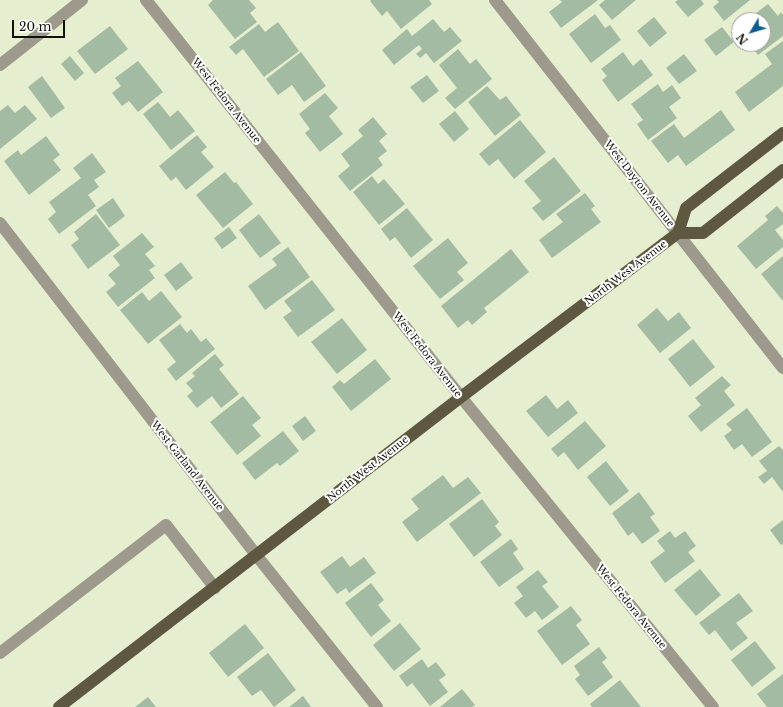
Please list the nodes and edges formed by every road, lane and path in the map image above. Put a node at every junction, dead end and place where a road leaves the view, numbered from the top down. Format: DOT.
graph roads {
  1 [pos="82,0"];
  2 [pos="146,0"];
  3 [pos="495,0"];
  4 [pos="0,65"];
  5 [pos="783,133"];
  6 [pos="783,170"];
  7 [pos="0,223"];
  8 [pos="678,233"];
  9 [pos="783,368"];
  10 [pos="461,397"];
  11 [pos="257,556"];
  12 [pos="215,588"];
  13 [pos="0,653"];
  14 [pos="59,707"];
  15 [pos="377,707"];
  16 [pos="713,707"];
  1 -- 4 [label="street"];
  2 -- 10 [label="street, West Fedora Avenue"];
  3 -- 8 [label="street, West Dayton Avenue"];
  5 -- 8 [label="main road"];
  6 -- 8 [label="main road"];
  7 -- 11 [label="street, West Garland Avenue"];
  8 -- 9 [label="street, West Dayton Avenue"];
  8 -- 10 [label="main road, North West Avenue"];
  10 -- 11 [label="main road, North West Avenue"];
  10 -- 16 [label="street, West Fedora Avenue"];
  11 -- 12 [label="main road, North West Avenue"];
  11 -- 15 [label="street, West Garland Avenue"];
  12 -- 13 [label="street"];
  12 -- 14 [label="main road, North West Avenue"];
}
